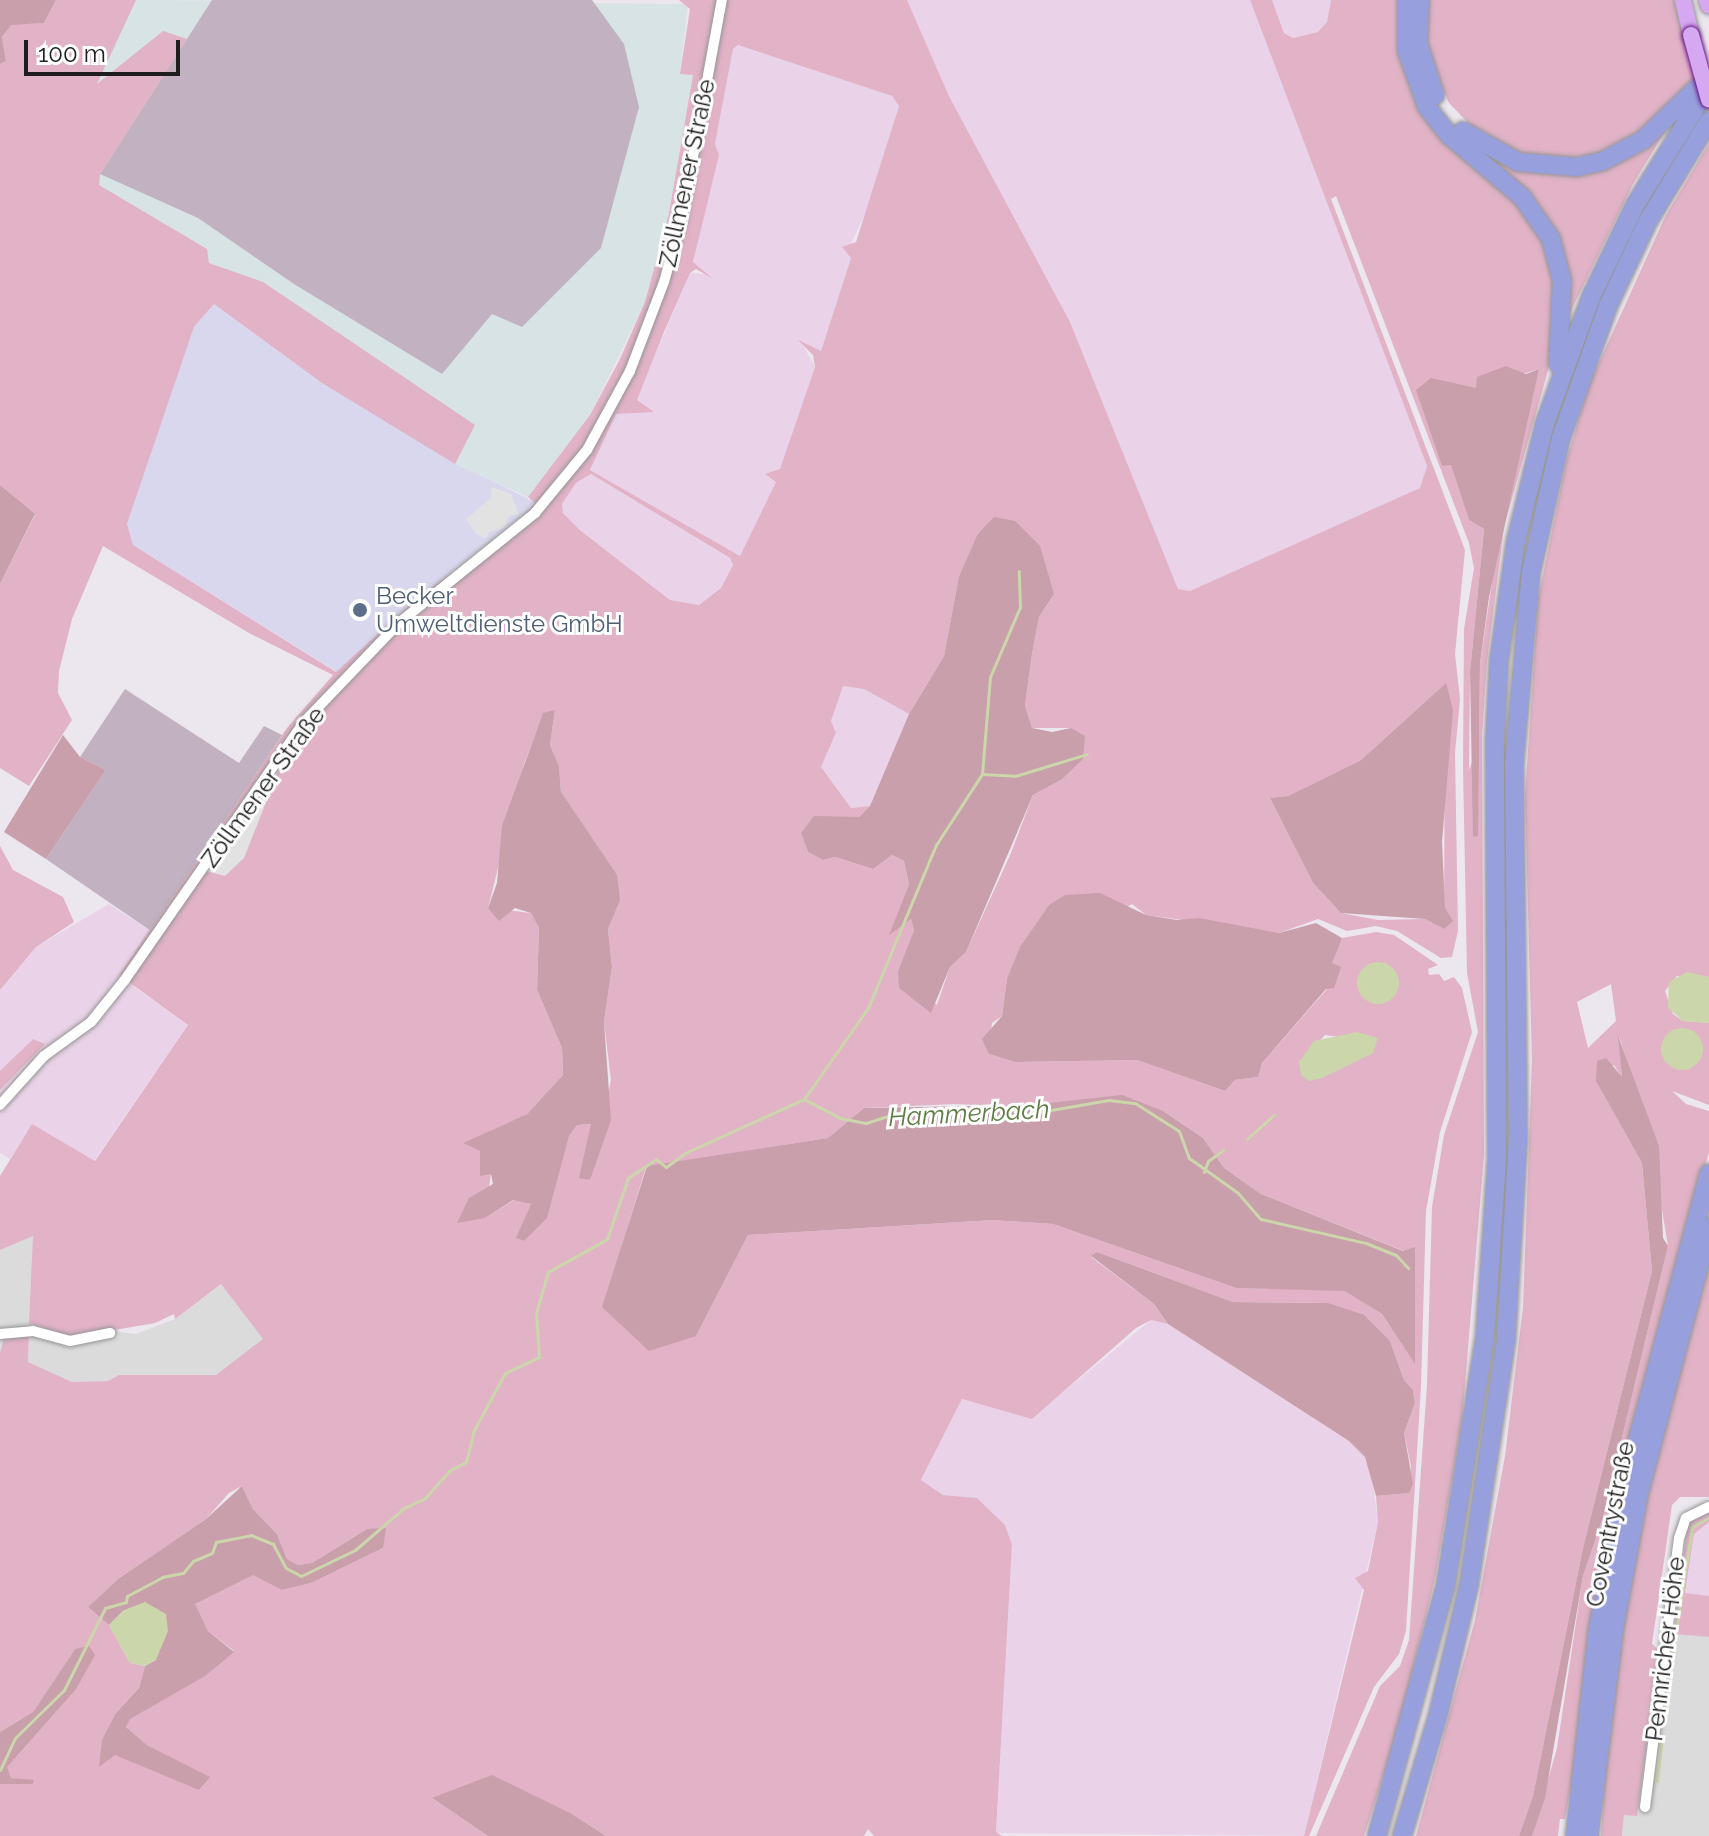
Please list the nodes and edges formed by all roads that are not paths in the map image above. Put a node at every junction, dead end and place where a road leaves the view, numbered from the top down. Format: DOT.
graph roads {
  1 [pos="722,0"];
  2 [pos="1407,0"];
  3 [pos="1420,0"];
  4 [pos="1683,0"];
  5 [pos="1707,0"];
  6 [pos="1709,6"];
  7 [pos="1709,80"];
  8 [pos="1709,86"];
  9 [pos="1709,100"];
  10 [pos="1709,121"];
  11 [pos="1557,386"];
  12 [pos="0,1105"];
  13 [pos="1709,1173"];
  14 [pos="1709,1228"];
  15 [pos="110,1333"];
  16 [pos="0,1334"];
  17 [pos="1709,1507"];
  18 [pos="1645,1807"];
  19 [pos="1377,1836"];
  20 [pos="1402,1836"];
  21 [pos="1575,1836"];
  22 [pos="1589,1836"];
  1 -- 12 [label="street, Zöllmener Straße"];
  2 -- 11 [label="highway"];
  3 -- 7 [label="highway"];
  4 -- 9 [label="main road, bridge"];
  5 -- 6 [label="main road"];
  8 -- 11 [label="highway"];
  10 -- 20 [label="highway"];
  11 -- 19 [label="highway"];
  13 -- 21 [label="highway"];
  14 -- 22 [label="highway, Coventrystraße"];
  15 -- 16 [label="street"];
  17 -- 18 [label="street, Pennricher Höhe"];
}
